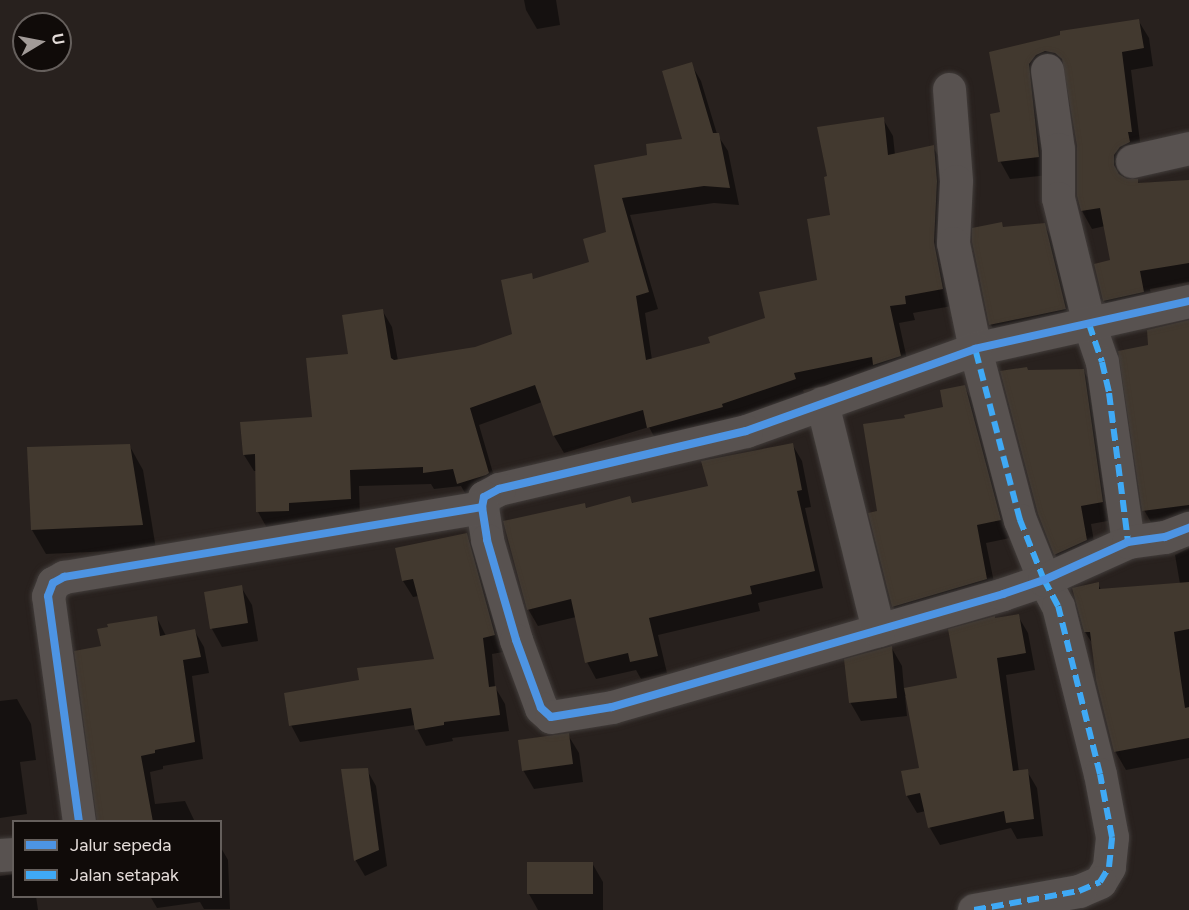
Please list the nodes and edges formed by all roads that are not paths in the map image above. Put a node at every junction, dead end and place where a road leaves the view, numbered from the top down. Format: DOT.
graph roads {
  1 [pos="1047,70"];
  2 [pos="949,89"];
  3 [pos="1189,148"];
  4 [pos="1132,161"];
  5 [pos="1189,302"];
  6 [pos="1089,324"];
  7 [pos="975,349"];
  8 [pos="822,403"];
  9 [pos="482,507"];
  10 [pos="1189,528"];
  11 [pos="1128,542"];
  12 [pos="1044,580"];
  13 [pos="878,630"];
  14 [pos="79,820"];
  15 [pos="974,910"];
  1 -- 6 [label="street"];
  2 -- 7 [label="street"];
  3 -- 4 [label="street"];
  5 -- 6 [label="street"];
  6 -- 7 [label="street"];
  6 -- 11 [label="street"];
  7 -- 8 [label="street"];
  7 -- 12 [label="street"];
  8 -- 9 [label="street"];
  8 -- 13 [label="street"];
  9 -- 13 [label="street"];
  9 -- 14 [label="street"];
  10 -- 11 [label="street"];
  11 -- 12 [label="street"];
  12 -- 13 [label="street"];
  12 -- 15 [label="street"];
}
